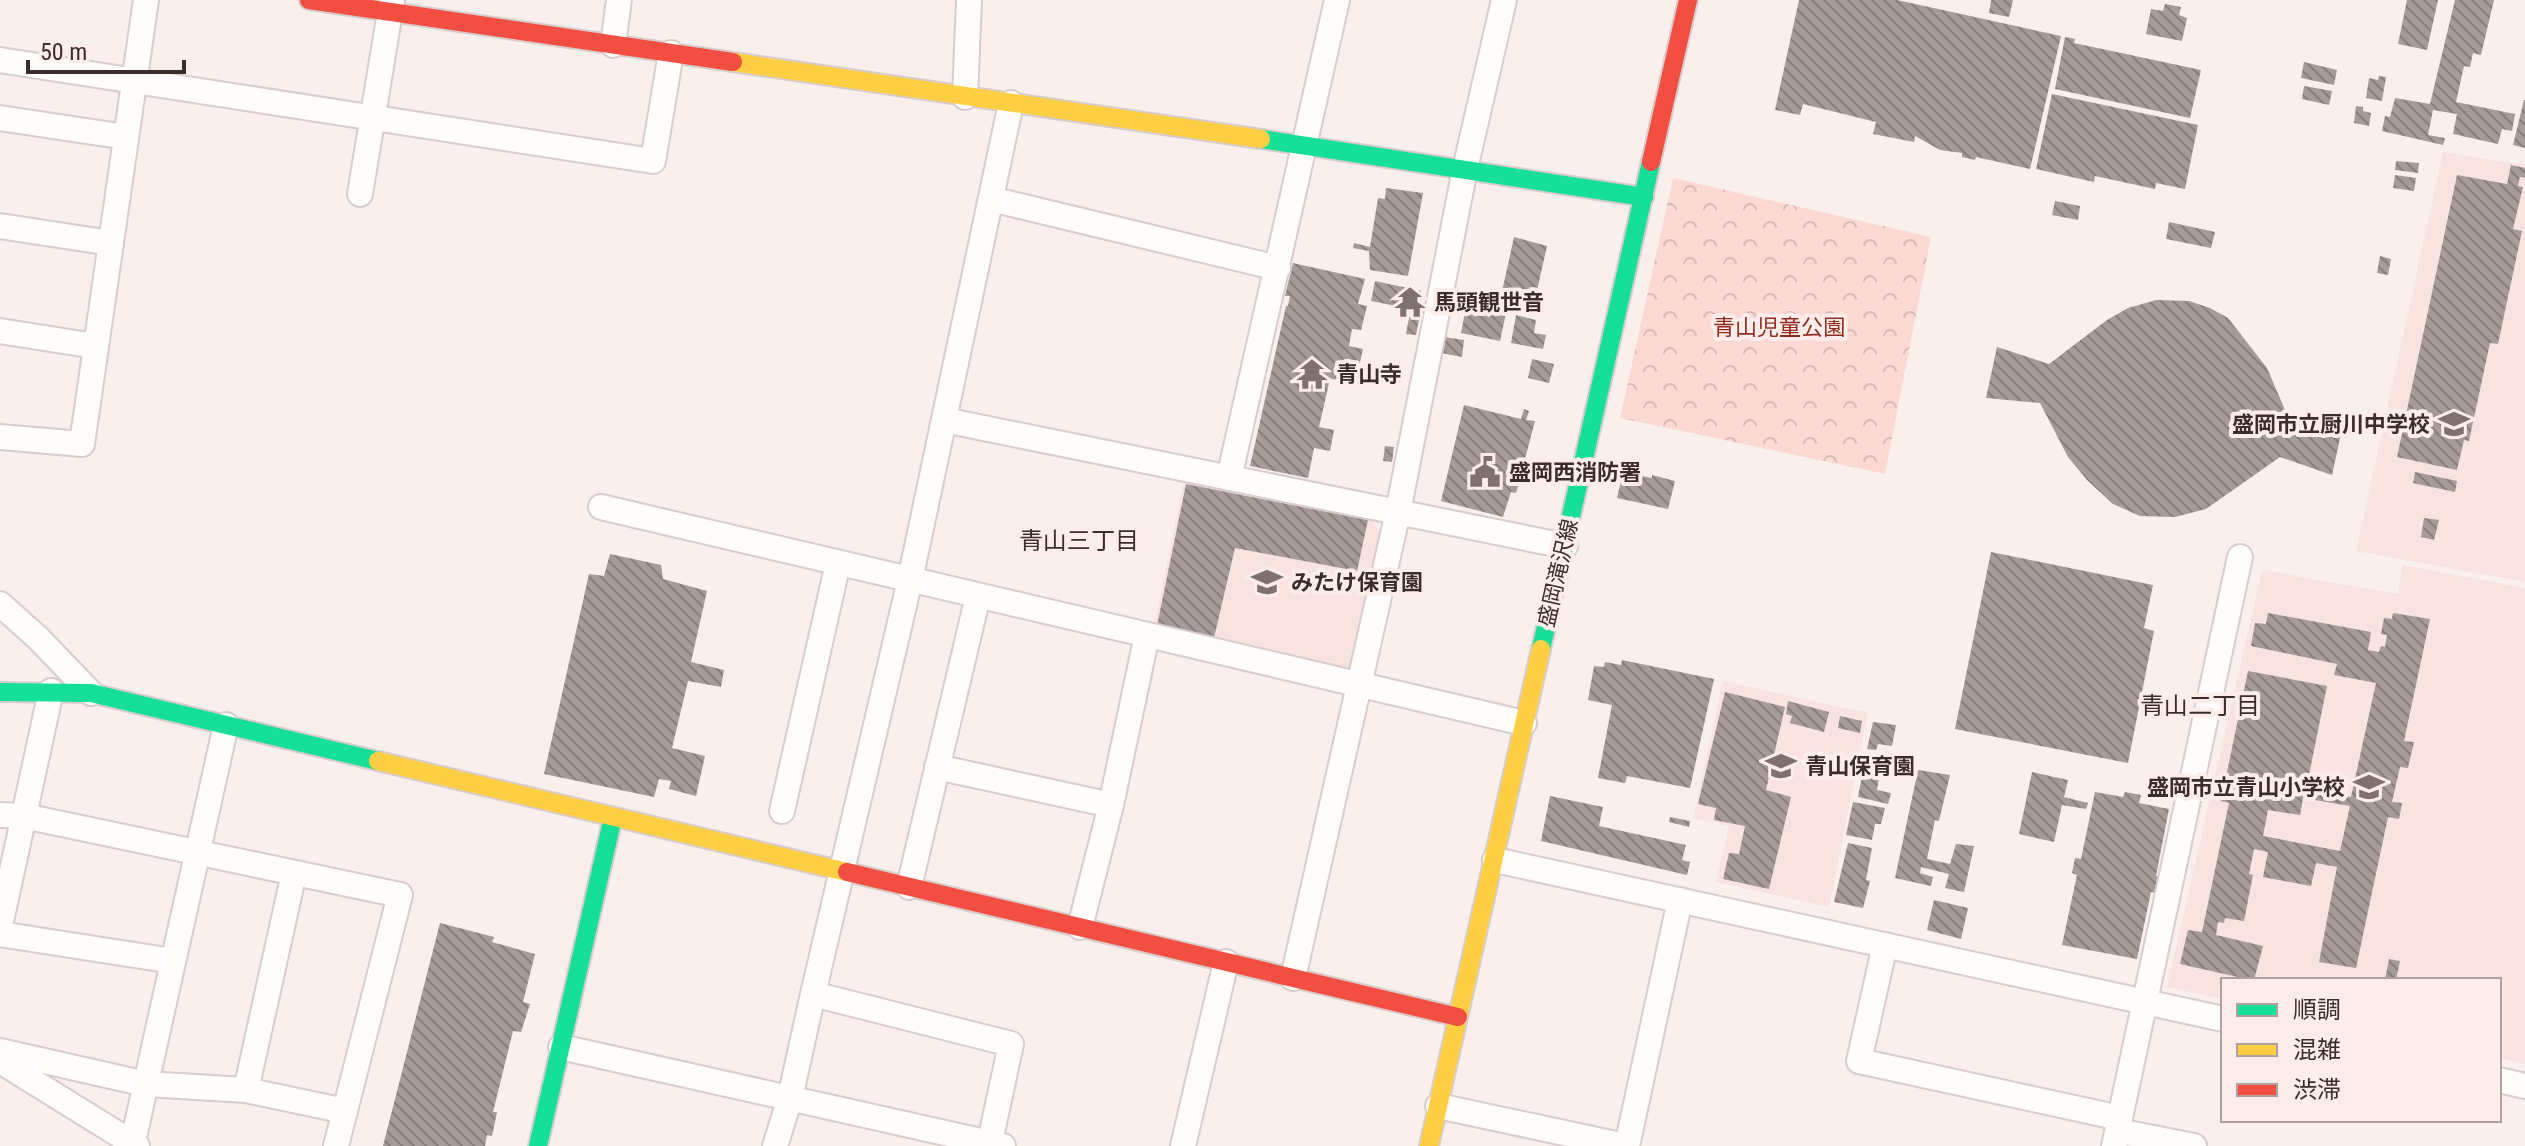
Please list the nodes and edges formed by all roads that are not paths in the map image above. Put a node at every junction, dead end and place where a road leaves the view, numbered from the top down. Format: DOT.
graph roads {
  1 [pos="146,0"];
  2 [pos="309,0"];
  3 [pos="619,0"];
  4 [pos="969,0"];
  5 [pos="1337,0"];
  6 [pos="1504,0"];
  7 [pos="1688,0"];
  8 [pos="390,6"];
  9 [pos="613,45"];
  10 [pos="671,53"];
  11 [pos="0,60"];
  12 [pos="134,82"];
  13 [pos="965,97"];
  14 [pos="1011,103"];
  15 [pos="0,118"];
  16 [pos="372,119"];
  17 [pos="126,137"];
  18 [pos="1305,147"];
  19 [pos="1465,169"];
  20 [pos="360,194"];
  21 [pos="1644,197"];
  22 [pos="991,199"];
  23 [pos="0,226"];
  24 [pos="111,243"];
  25 [pos="1278,268"];
  26 [pos="0,331"];
  27 [pos="95,346"];
  28 [pos="944,420"];
  29 [pos="0,437"];
  30 [pos="1229,478"];
  31 [pos="601,507"];
  32 [pos="1398,512"];
  33 [pos="1565,546"];
  34 [pos="2240,557"];
  35 [pos="838,563"];
  36 [pos="910,580"];
  37 [pos="978,596"];
  38 [pos="0,604"];
  39 [pos="1147,635"];
  40 [pos="1359,685"];
  41 [pos="51,691"];
  42 [pos="0,692"];
  43 [pos="91,693"];
  44 [pos="1524,723"];
  45 [pos="226,725"];
  46 [pos="937,767"];
  47 [pos="1111,805"];
  48 [pos="782,811"];
  49 [pos="12,816"];
  50 [pos="613,817"];
  51 [pos="197,852"];
  52 [pos="1495,860"];
  53 [pos="843,871"];
  54 [pos="294,873"];
  55 [pos="909,887"];
  56 [pos="1680,900"];
  57 [pos="0,926"];
  58 [pos="1080,927"];
  59 [pos="0,934"];
  60 [pos="1885,945"];
  61 [pos="173,961"];
  62 [pos="1226,962"];
  63 [pos="1293,978"];
  64 [pos="813,994"];
  65 [pos="2146,1002"];
  66 [pos="1458,1017"];
  67 [pos="2221,1019"];
  68 [pos="561,1047"];
  69 [pos="0,1051"];
  70 [pos="0,1061"];
  71 [pos="2501,1080"];
  72 [pos="146,1084"];
  73 [pos="2525,1086"];
  74 [pos="246,1090"];
  75 [pos="790,1098"];
  76 [pos="1438,1106"];
  77 [pos="345,1111"];
  78 [pos="2117,1131"];
  79 [pos="134,1145"];
  80 [pos="994,1145"];
  81 [pos="336,1146"];
  82 [pos="538,1146"];
  83 [pos="775,1146"];
  84 [pos="1183,1146"];
  85 [pos="1429,1146"];
  86 [pos="1626,1146"];
  87 [pos="2194,1146"];
  1 -- 12 [label="street"];
  2 -- 8 [label="street"];
  3 -- 9 [label="street"];
  4 -- 13 [label="street"];
  5 -- 18 [label="street"];
  6 -- 19 [label="street"];
  7 -- 21 [label="street, 盛岡滝沢線"];
  8 -- 9 [label="street"];
  8 -- 16 [label="street"];
  9 -- 10 [label="street"];
  10 -- 13 [label="street"];
  10 -- 16 [label="street"];
  11 -- 12 [label="street"];
  12 -- 16 [label="street"];
  12 -- 17 [label="street"];
  13 -- 14 [label="street"];
  14 -- 18 [label="street"];
  14 -- 22 [label="street"];
  15 -- 17 [label="street"];
  16 -- 20 [label="street"];
  17 -- 24 [label="street"];
  18 -- 19 [label="street"];
  18 -- 25 [label="street"];
  19 -- 21 [label="street"];
  19 -- 32 [label="street"];
  21 -- 33 [label="street, 盛岡滝沢線"];
  22 -- 25 [label="street"];
  22 -- 28 [label="street"];
  23 -- 24 [label="street"];
  24 -- 27 [label="street"];
  25 -- 30 [label="street"];
  26 -- 27 [label="street"];
  27 -- 29 [label="street"];
  28 -- 30 [label="street"];
  28 -- 36 [label="street"];
  30 -- 32 [label="street"];
  31 -- 35 [label="street"];
  32 -- 33 [label="street"];
  32 -- 40 [label="street"];
  33 -- 44 [label="street, 盛岡滝沢線"];
  34 -- 65 [label="street"];
  35 -- 36 [label="street"];
  35 -- 48 [label="street"];
  36 -- 37 [label="street"];
  36 -- 53 [label="street"];
  37 -- 39 [label="street"];
  37 -- 46 [label="street"];
  38 -- 43 [label="street"];
  39 -- 40 [label="street"];
  39 -- 47 [label="street"];
  40 -- 44 [label="street"];
  40 -- 63 [label="street"];
  41 -- 42 [label="street"];
  41 -- 43 [label="street"];
  41 -- 49 [label="street"];
  43 -- 45 [label="street"];
  44 -- 52 [label="street, 盛岡滝沢線"];
  45 -- 50 [label="street"];
  45 -- 51 [label="street"];
  46 -- 47 [label="street"];
  46 -- 55 [label="street"];
  47 -- 58 [label="street"];
  49 -- 51 [label="street"];
  49 -- 57 [label="street"];
  50 -- 53 [label="street"];
  50 -- 68 [label="street"];
  51 -- 54 [label="street"];
  51 -- 61 [label="street"];
  52 -- 56 [label="street"];
  52 -- 66 [label="street, 盛岡滝沢線"];
  53 -- 55 [label="street"];
  53 -- 64 [label="street"];
  54 -- 74 [label="street"];
  54 -- 77 [label="street"];
  55 -- 58 [label="street"];
  56 -- 60 [label="street"];
  56 -- 86 [label="street"];
  58 -- 62 [label="street"];
  59 -- 61 [label="street"];
  60 -- 65 [label="street"];
  60 -- 78 [label="street"];
  61 -- 72 [label="street"];
  62 -- 63 [label="street"];
  62 -- 84 [label="street"];
  63 -- 66 [label="street"];
  64 -- 75 [label="street"];
  64 -- 80 [label="street"];
  65 -- 67 [label="street"];
  65 -- 78 [label="street"];
  66 -- 76 [label="street, 盛岡滝沢線"];
  68 -- 75 [label="street"];
  68 -- 82 [label="street"];
  69 -- 72 [label="street"];
  70 -- 79 [label="street"];
  71 -- 73 [label="street"];
  72 -- 74 [label="street"];
  72 -- 79 [label="street"];
  74 -- 77 [label="street"];
  75 -- 80 [label="street"];
  75 -- 83 [label="street"];
  76 -- 85 [label="street, 盛岡滝沢線"];
  76 -- 86 [label="street"];
  77 -- 81 [label="street"];
  78 -- 87 [label="street"];
}
